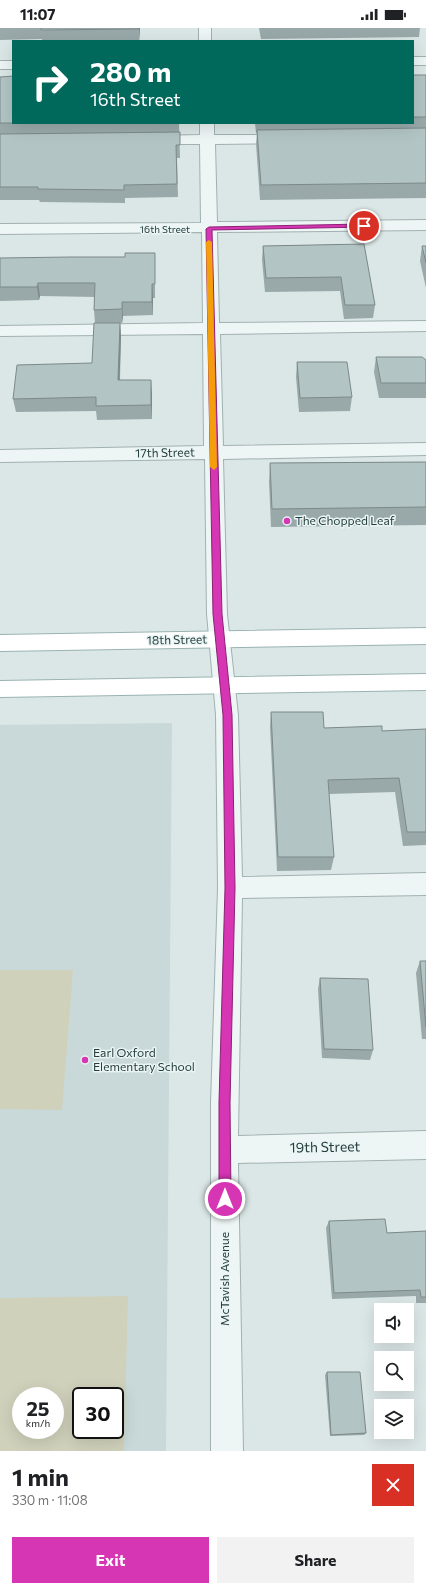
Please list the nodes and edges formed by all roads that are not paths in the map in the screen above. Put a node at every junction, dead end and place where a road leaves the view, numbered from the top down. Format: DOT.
graph roads {
  1 [pos="205,28"];
  2 [pos="205,40"];
  3 [pos="414,61"];
  4 [pos="426,61"];
  5 [pos="12,64"];
  6 [pos="0,65"];
  7 [pos="207,124"];
  8 [pos="301,138"];
  9 [pos="207,139"];
  10 [pos="136,140"];
  11 [pos="426,225"];
  12 [pos="209,229"];
  13 [pos="0,230"];
  14 [pos="426,326"];
  15 [pos="211,329"];
  16 [pos="0,331"];
  17 [pos="426,449"];
  18 [pos="213,452"];
  19 [pos="0,456"];
  20 [pos="426,636"];
  21 [pos="221,640"];
  22 [pos="0,643"];
  23 [pos="426,682"];
  24 [pos="225,686"];
  25 [pos="0,689"];
  26 [pos="426,884"];
  27 [pos="230,888"];
  28 [pos="426,1145"];
  29 [pos="224,1150"];
  30 [pos="227,1451"];
  1 -- 2 [label="street"];
  3 -- 4 [label="street"];
  5 -- 6 [label="street"];
  7 -- 9 [label="street, McTavish Avenue"];
  8 -- 9 [label="street"];
  9 -- 10 [label="street"];
  9 -- 12 [label="street, McTavish Avenue"];
  11 -- 12 [label="street, 16th Street"];
  12 -- 13 [label="street, 16th Street"];
  12 -- 15 [label="street, McTavish Avenue"];
  14 -- 15 [label="street"];
  15 -- 16 [label="street"];
  15 -- 18 [label="street, McTavish Avenue"];
  17 -- 18 [label="street, 17th Street"];
  18 -- 19 [label="street, 17th Street"];
  18 -- 21 [label="street, McTavish Avenue"];
  20 -- 21 [label="main road, 18th Street"];
  21 -- 22 [label="main road, 18th Street"];
  21 -- 24 [label="street, McTavish Avenue"];
  23 -- 24 [label="main road"];
  24 -- 25 [label="main road"];
  24 -- 27 [label="street, McTavish Avenue"];
  26 -- 27 [label="street"];
  27 -- 29 [label="street, McTavish Avenue"];
  28 -- 29 [label="street, 19th Street"];
  29 -- 30 [label="street, McTavish Avenue"];
}
